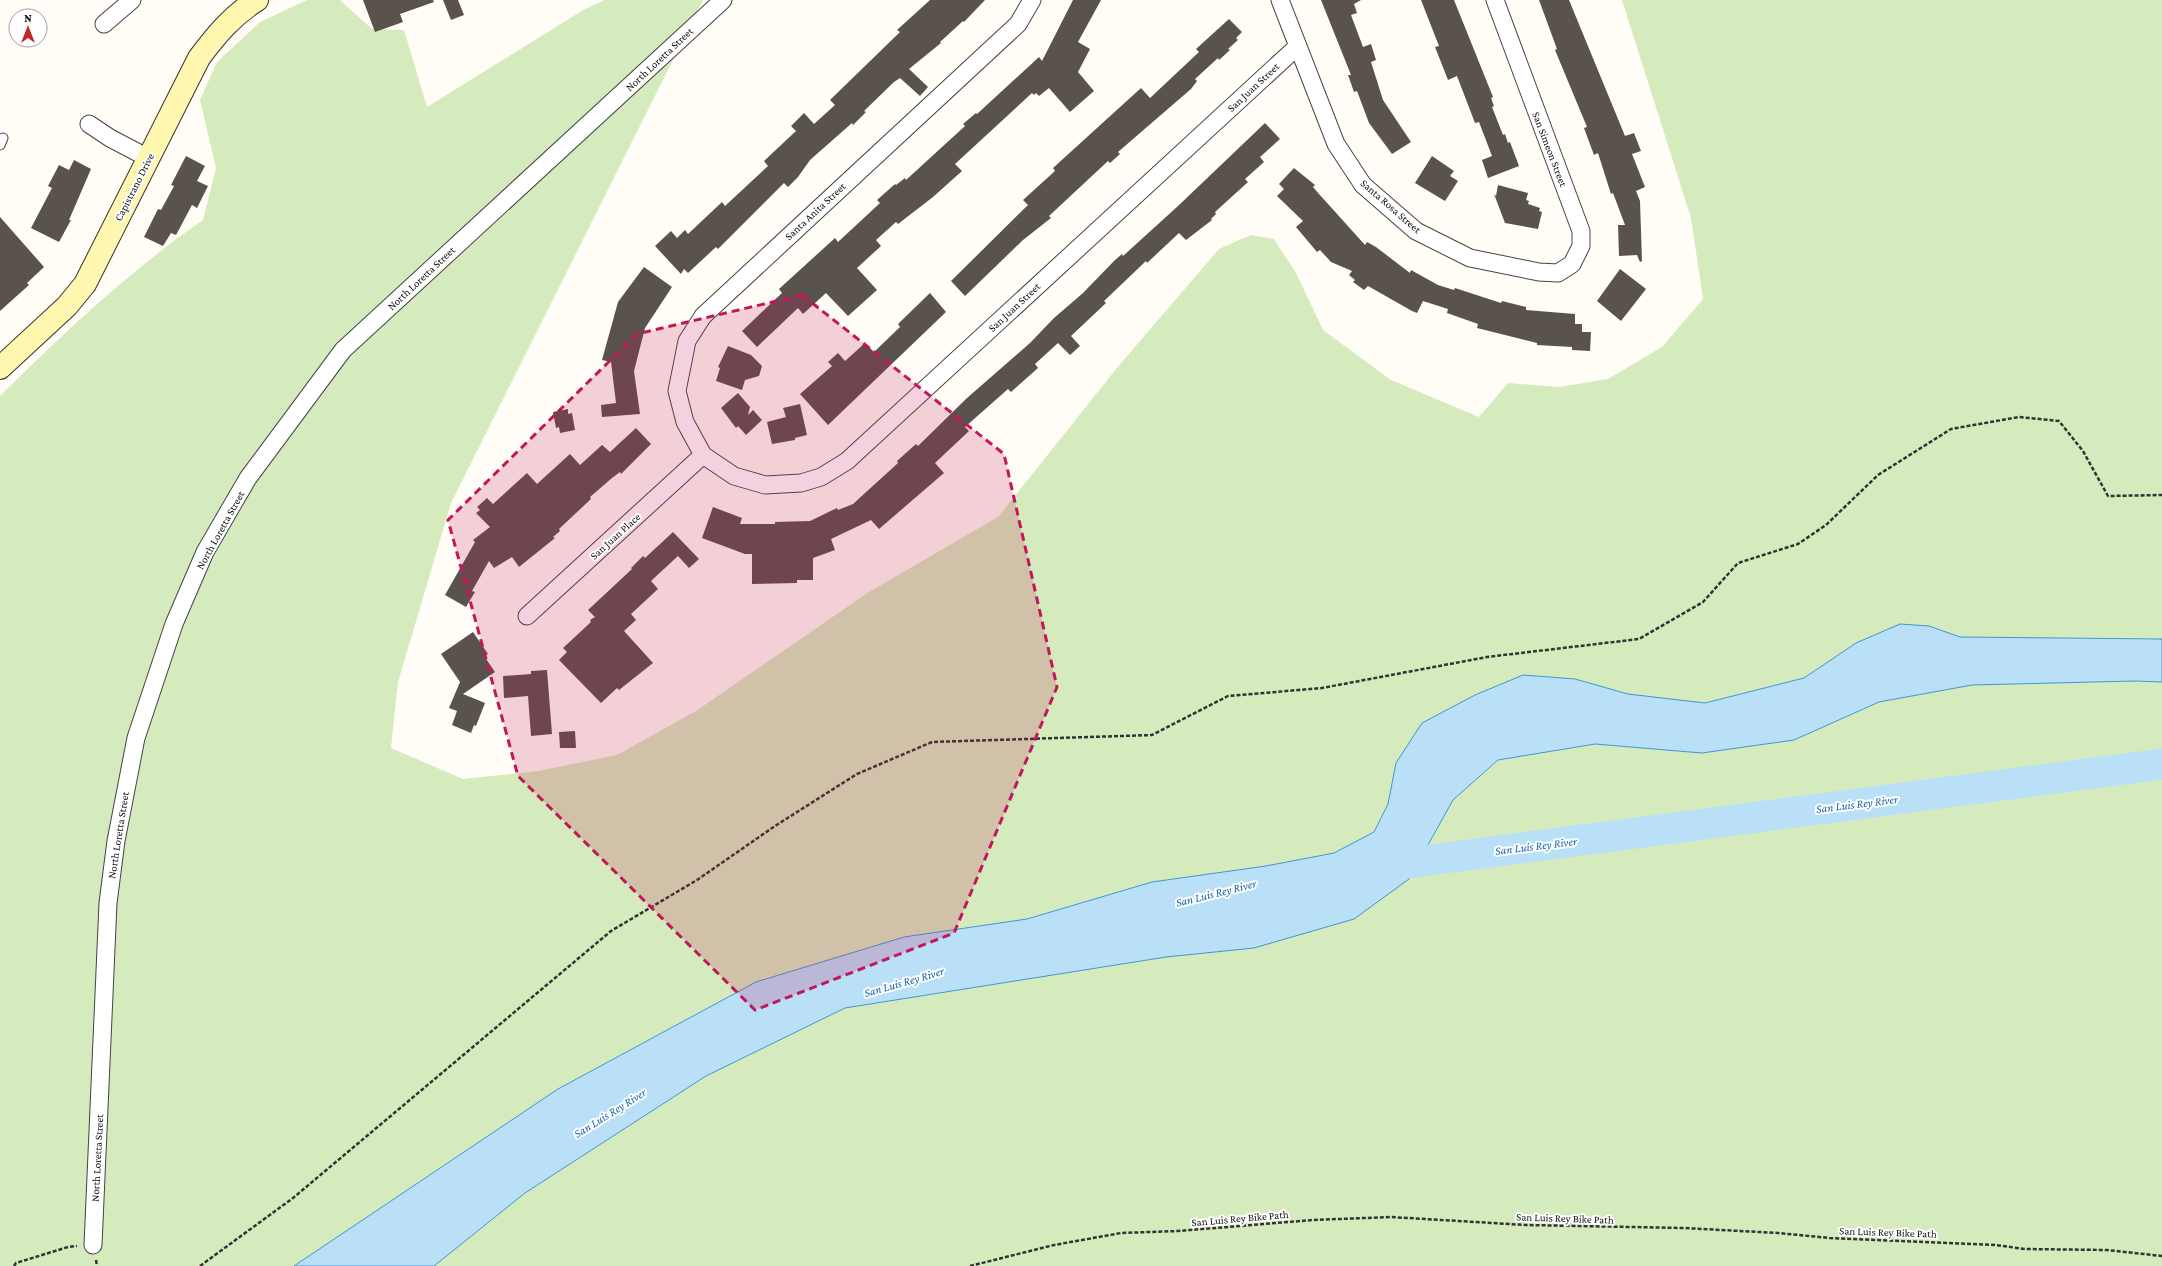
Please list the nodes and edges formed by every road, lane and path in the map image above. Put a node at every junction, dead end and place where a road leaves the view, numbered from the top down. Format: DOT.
graph roads {
  1 [pos="132,0"];
  2 [pos="257,0"];
  3 [pos="723,0"];
  4 [pos="1032,0"];
  5 [pos="1280,0"];
  6 [pos="1495,0"];
  7 [pos="104,24"];
  8 [pos="1298,46"];
  9 [pos="89,124"];
  10 [pos="148,158"];
  11 [pos="1539,272"];
  12 [pos="0,368"];
  13 [pos="703,455"];
  14 [pos="2162,495"];
  15 [pos="527,616"];
  16 [pos="93,1245"];
  17 [pos="2162,1256"];
  18 [pos="14,1266"];
  19 [pos="97,1266"];
  20 [pos="200,1266"];
  21 [pos="970,1266"];
  1 -- 7 [label="street"];
  2 -- 10 [label="street, Capistrano Drive"];
  3 -- 16 [label="street, North Loretta Street"];
  4 -- 13 [label="street, Santa Anita Street"];
  5 -- 8 [label="street, Santa Rosa Street"];
  6 -- 11 [label="street, San Simeon Street"];
  8 -- 11 [label="street, Santa Rosa Street"];
  8 -- 13 [label="street, San Juan Street"];
  9 -- 10 [label="street"];
  10 -- 12 [label="street, Capistrano Drive"];
  13 -- 15 [label="street, San Juan Place"];
  14 -- 20 [label="path"];
  16 -- 18 [label="path"];
  16 -- 19 [label="path"];
  17 -- 21 [label="path, San Luis Rey Bike Path"];
}
